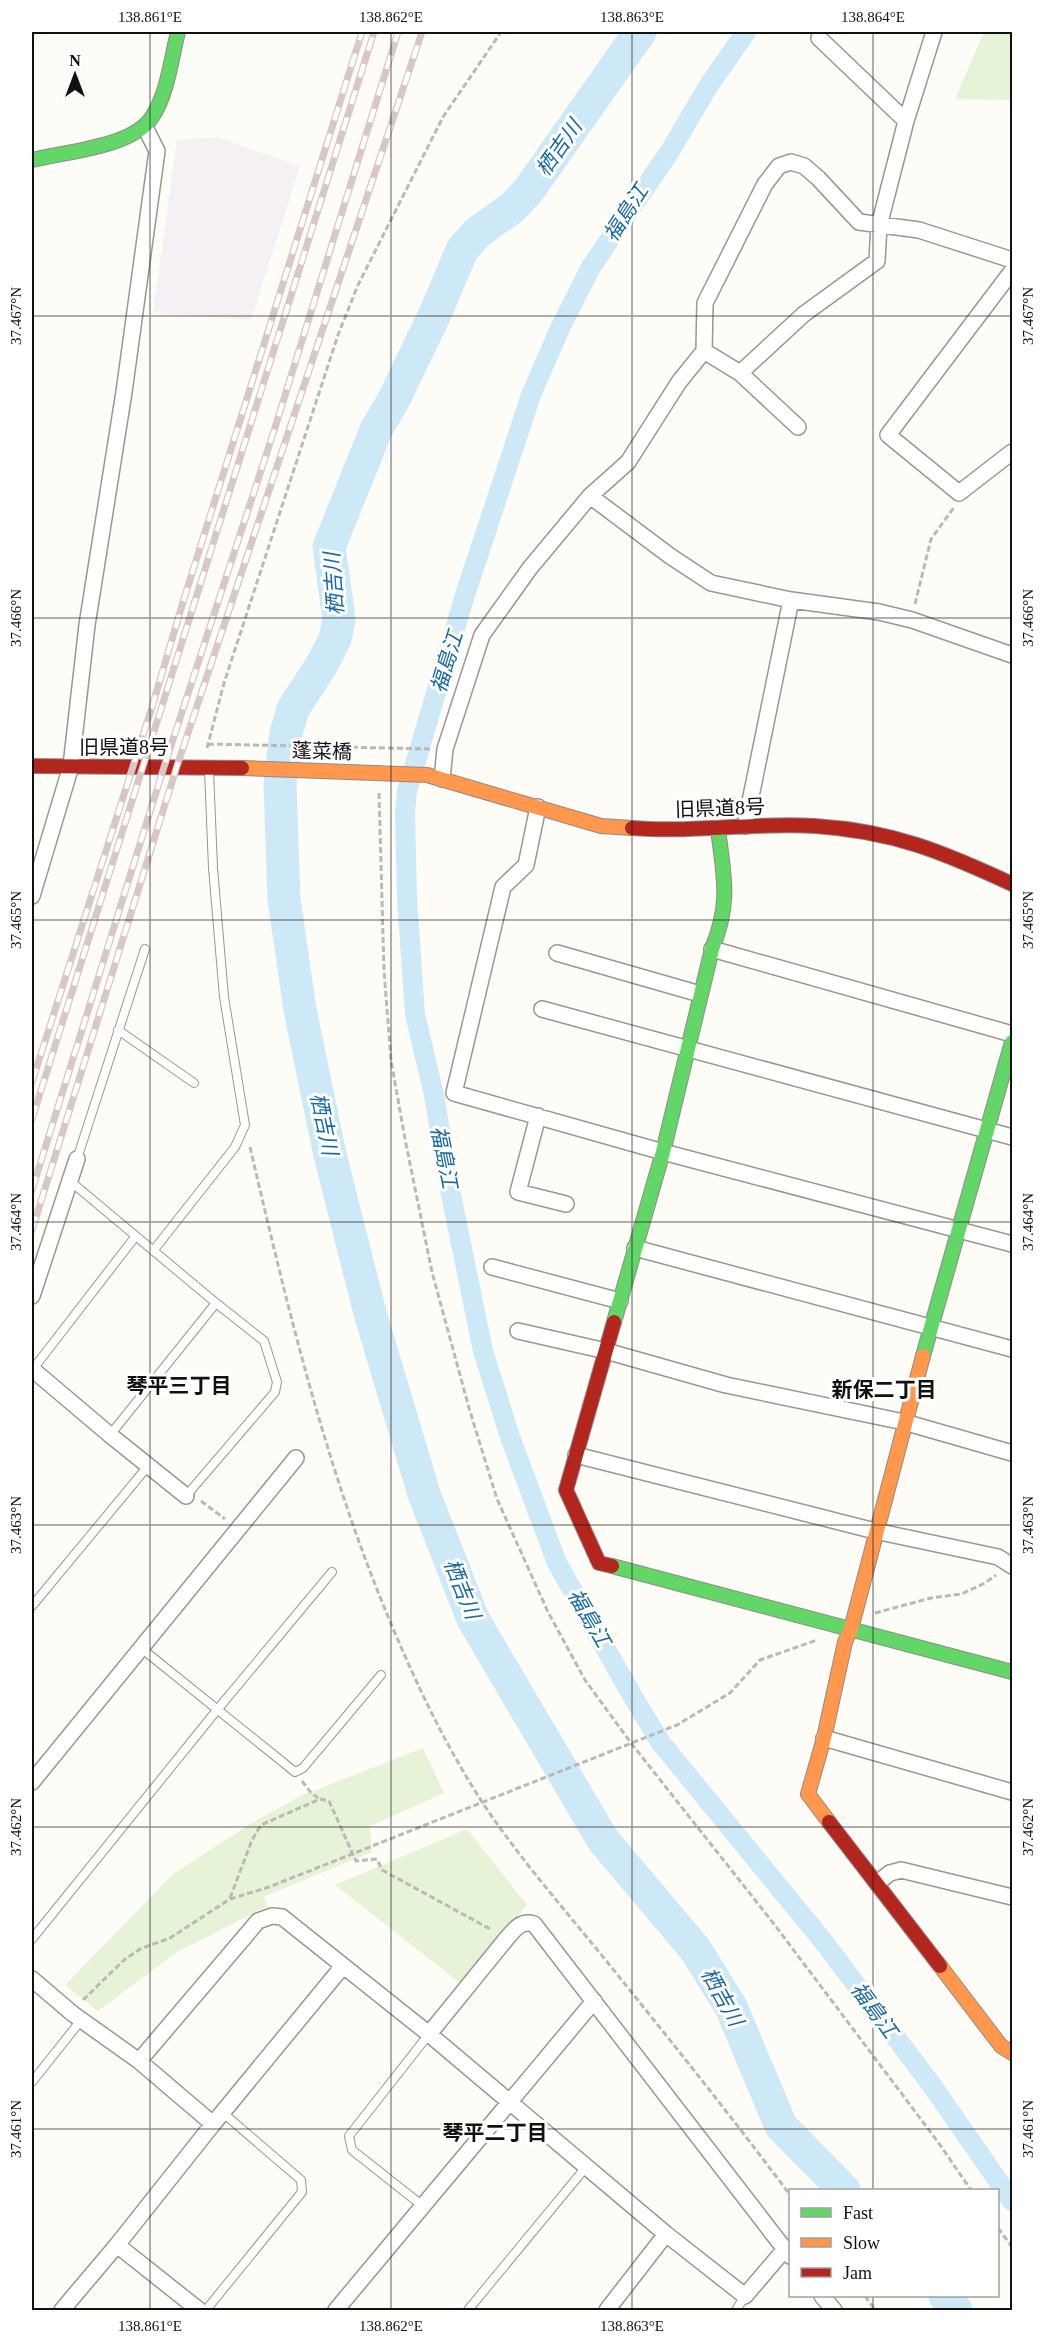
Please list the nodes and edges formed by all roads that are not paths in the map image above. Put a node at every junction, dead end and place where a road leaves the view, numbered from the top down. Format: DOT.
graph roads {
  1 [pos="178,32"];
  2 [pos="934,32"];
  3 [pos="819,38"];
  4 [pos="906,121"];
  5 [pos="145,127"];
  6 [pos="32,160"];
  7 [pos="879,226"];
  8 [pos="1012,260"];
  9 [pos="1012,271"];
  10 [pos="704,351"];
  11 [pos="740,373"];
  12 [pos="798,428"];
  13 [pos="1012,452"];
  14 [pos="590,496"];
  15 [pos="791,600"];
  16 [pos="1012,655"];
  17 [pos="32,766"];
  18 [pos="70,766"];
  19 [pos="210,768"];
  20 [pos="427,775"];
  21 [pos="442,779"];
  22 [pos="538,807"];
  23 [pos="745,826"];
  24 [pos="718,829"];
  25 [pos="1012,884"];
  26 [pos="32,896"];
  27 [pos="145,948"];
  28 [pos="712,949"];
  29 [pos="557,953"];
  30 [pos="700,993"];
  31 [pos="542,1009"];
  32 [pos="117,1030"];
  33 [pos="1012,1034"];
  34 [pos="1012,1042"];
  35 [pos="687,1048"];
  36 [pos="194,1083"];
  37 [pos="538,1116"];
  38 [pos="987,1130"];
  39 [pos="1012,1137"];
  40 [pos="663,1152"];
  41 [pos="77,1159"];
  42 [pos="69,1180"];
  43 [pos="566,1204"];
  44 [pos="960,1229"];
  45 [pos="135,1237"];
  46 [pos="1012,1244"];
  47 [pos="635,1248"];
  48 [pos="153,1251"];
  49 [pos="492,1267"];
  50 [pos="32,1296"];
  51 [pos="620,1301"];
  52 [pos="216,1303"];
  53 [pos="933,1326"];
  54 [pos="518,1331"];
  55 [pos="1012,1349"];
  56 [pos="606,1351"];
  57 [pos="32,1369"];
  58 [pos="904,1422"];
  59 [pos="110,1436"];
  60 [pos="1012,1453"];
  61 [pos="576,1455"];
  62 [pos="296,1458"];
  63 [pos="148,1466"];
  64 [pos="186,1496"];
  65 [pos="875,1531"];
  66 [pos="1012,1566"];
  67 [pos="332,1572"];
  68 [pos="32,1606"];
  69 [pos="851,1629"];
  70 [pos="140,1647"];
  71 [pos="1012,1672"];
  72 [pos="381,1675"];
  73 [pos="217,1710"];
  74 [pos="824,1738"];
  75 [pos="32,1782"];
  76 [pos="1012,1792"];
  77 [pos="877,1883"];
  78 [pos="1012,1897"];
  79 [pos="32,1939"];
  80 [pos="343,1966"];
  81 [pos="32,1979"];
  82 [pos="594,2001"];
  83 [pos="82,2019"];
  84 [pos="429,2034"];
  85 [pos="1012,2053"];
  86 [pos="139,2061"];
  87 [pos="32,2082"];
  88 [pos="510,2103"];
  89 [pos="218,2119"];
  90 [pos="586,2167"];
  91 [pos="424,2208"];
  92 [pos="666,2234"];
  93 [pos="117,2245"];
  94 [pos="788,2252"];
  95 [pos="745,2296"];
  96 [pos="824,2297"];
  97 [pos="62,2310"];
  98 [pos="199,2310"];
  99 [pos="206,2310"];
  100 [pos="336,2310"];
  101 [pos="468,2310"];
  102 [pos="608,2310"];
  103 [pos="736,2310"];
  104 [pos="834,2310"];
  1 -- 5 [label="street"];
  2 -- 4 [label="street"];
  3 -- 4 [label="street"];
  4 -- 7 [label="street"];
  5 -- 6 [label="street"];
  5 -- 18 [label="street"];
  7 -- 8 [label="street"];
  7 -- 10 [label="street"];
  7 -- 11 [label="street"];
  9 -- 13 [label="street"];
  10 -- 11 [label="street"];
  10 -- 14 [label="street"];
  11 -- 12 [label="street"];
  14 -- 15 [label="street"];
  14 -- 21 [label="street"];
  15 -- 16 [label="street"];
  15 -- 23 [label="street"];
  17 -- 18 [label="street, 旧県道8号"];
  18 -- 19 [label="street, 旧県道8号"];
  18 -- 26 [label="street"];
  19 -- 20 [label="street, 蓬菜橋"];
  19 -- 48 [label="lane"];
  20 -- 21 [label="street, 旧県道8号"];
  21 -- 22 [label="street, 旧県道8号"];
  22 -- 24 [label="street, 旧県道8号"];
  22 -- 37 [label="street"];
  23 -- 24 [label="street, 旧県道8号"];
  23 -- 25 [label="street, 旧県道8号"];
  24 -- 28 [label="street"];
  27 -- 32 [label="lane"];
  28 -- 30 [label="street"];
  28 -- 33 [label="street"];
  29 -- 30 [label="street"];
  30 -- 35 [label="street"];
  31 -- 35 [label="street"];
  32 -- 36 [label="lane"];
  32 -- 41 [label="lane"];
  34 -- 38 [label="street"];
  35 -- 38 [label="street"];
  35 -- 40 [label="street"];
  37 -- 40 [label="street"];
  37 -- 43 [label="street"];
  38 -- 39 [label="street"];
  38 -- 44 [label="street"];
  40 -- 44 [label="street"];
  40 -- 47 [label="street"];
  41 -- 42 [label="street"];
  42 -- 45 [label="lane"];
  42 -- 50 [label="street"];
  44 -- 46 [label="street"];
  44 -- 53 [label="street"];
  45 -- 48 [label="lane"];
  45 -- 57 [label="lane"];
  47 -- 51 [label="street"];
  47 -- 53 [label="street"];
  48 -- 52 [label="lane"];
  49 -- 51 [label="street"];
  51 -- 56 [label="street"];
  52 -- 59 [label="lane"];
  52 -- 64 [label="lane"];
  53 -- 55 [label="street"];
  53 -- 58 [label="street"];
  54 -- 56 [label="street"];
  56 -- 58 [label="street"];
  56 -- 61 [label="street"];
  57 -- 59 [label="street"];
  58 -- 60 [label="street"];
  58 -- 65 [label="street"];
  59 -- 63 [label="street"];
  61 -- 65 [label="street"];
  61 -- 69 [label="street"];
  62 -- 70 [label="street"];
  63 -- 64 [label="street"];
  63 -- 68 [label="lane"];
  65 -- 66 [label="street"];
  65 -- 69 [label="street"];
  67 -- 73 [label="lane"];
  69 -- 71 [label="street"];
  69 -- 74 [label="street"];
  70 -- 73 [label="lane"];
  70 -- 75 [label="street"];
  72 -- 73 [label="lane"];
  73 -- 79 [label="lane"];
  74 -- 76 [label="street"];
  74 -- 77 [label="street"];
  77 -- 78 [label="street"];
  77 -- 85 [label="street"];
  80 -- 84 [label="street"];
  80 -- 86 [label="street"];
  80 -- 89 [label="street"];
  81 -- 83 [label="street"];
  82 -- 84 [label="street"];
  82 -- 88 [label="street"];
  82 -- 94 [label="street"];
  83 -- 86 [label="street"];
  83 -- 87 [label="lane"];
  84 -- 88 [label="street"];
  84 -- 91 [label="lane"];
  86 -- 89 [label="street"];
  88 -- 90 [label="street"];
  88 -- 91 [label="street"];
  89 -- 93 [label="street"];
  89 -- 99 [label="lane"];
  90 -- 92 [label="street"];
  90 -- 101 [label="lane"];
  91 -- 100 [label="street"];
  92 -- 95 [label="street"];
  92 -- 102 [label="street"];
  93 -- 97 [label="street"];
  93 -- 98 [label="street"];
  94 -- 95 [label="street"];
  95 -- 103 [label="lane"];
  96 -- 104 [label="street"];
}
